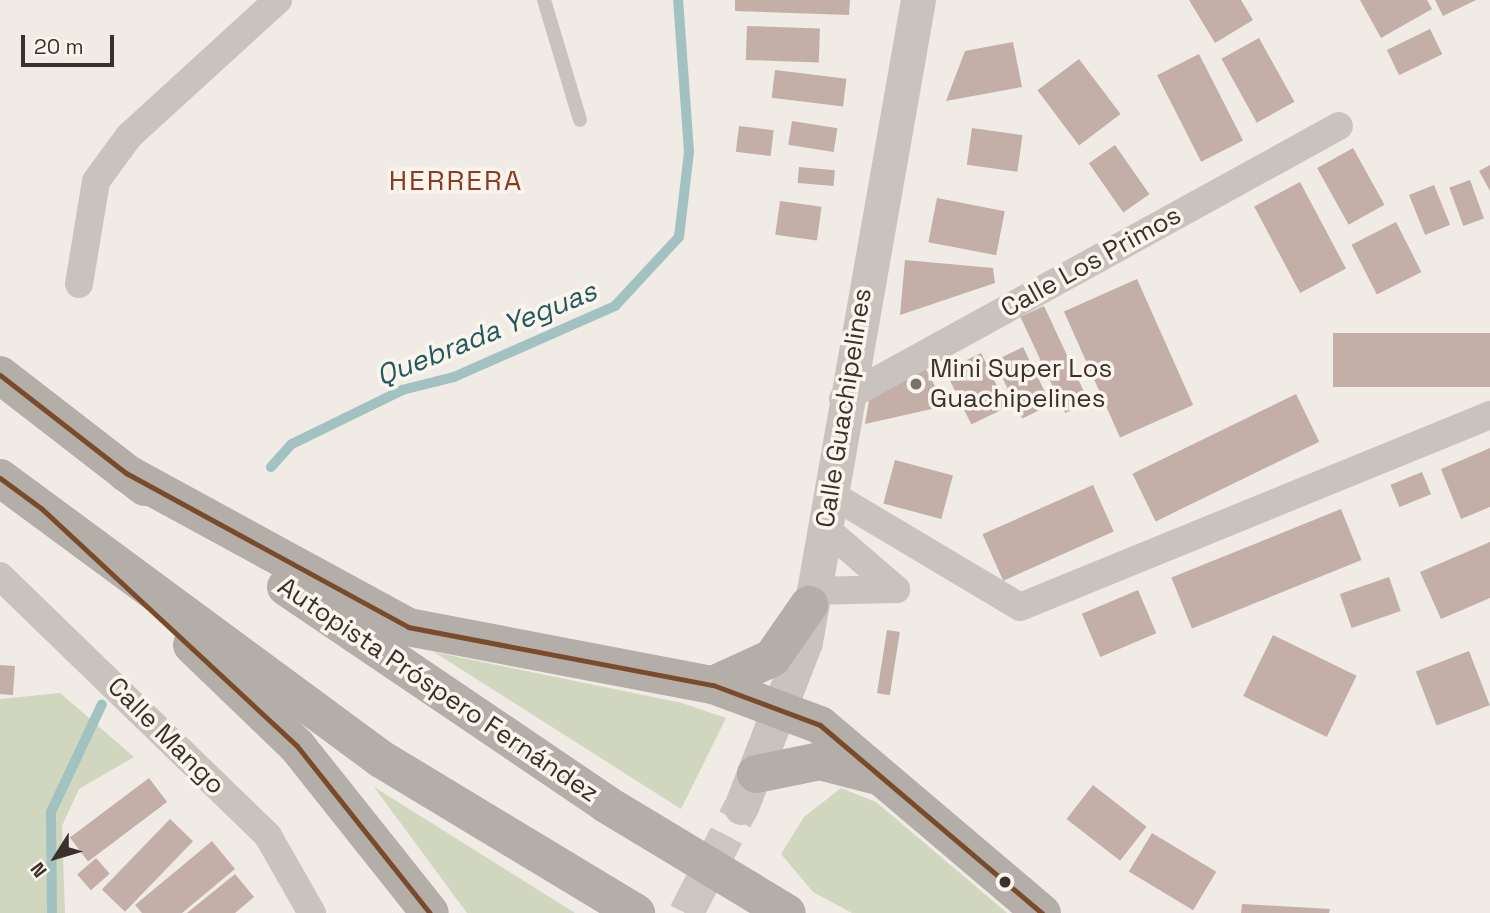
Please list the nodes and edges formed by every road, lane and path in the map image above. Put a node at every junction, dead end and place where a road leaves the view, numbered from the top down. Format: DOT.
graph roads {
  1 [pos="278,0"];
  2 [pos="544,0"];
  3 [pos="918,0"];
  4 [pos="580,120"];
  5 [pos="1339,126"];
  6 [pos="79,284"];
  7 [pos="0,375"];
  8 [pos="843,398"];
  9 [pos="1490,415"];
  10 [pos="126,473"];
  11 [pos="0,478"];
  12 [pos="829,493"];
  13 [pos="42,509"];
  14 [pos="825,528"];
  15 [pos="0,576"];
  16 [pos="810,598"];
  17 [pos="713,685"];
  18 [pos="782,709"];
  19 [pos="883,778"];
  20 [pos="749,791"];
  21 [pos="312,913"];
  22 [pos="430,913"];
  23 [pos="636,913"];
  24 [pos="787,913"];
  25 [pos="1042,913"];
  1 -- 6 [label="street"];
  2 -- 4 [label="lane"];
  3 -- 8 [label="street, Calle Guachipelines"];
  5 -- 8 [label="street, Calle Los Primos"];
  7 -- 10 [label="highway, Autopista Próspero Fernández"];
  8 -- 12 [label="street, Calle Guachipelines"];
  9 -- 12 [label="street"];
  10 -- 17 [label="highway"];
  10 -- 24 [label="highway, Autopista Próspero Fernández"];
  11 -- 13 [label="highway"];
  12 -- 14 [label="street, Calle Guachipelines"];
  13 -- 22 [label="highway"];
  13 -- 23 [label="highway"];
  14 -- 16 [label="street, Calle Guachipelines"];
  14 -- 16 [label="street"];
  15 -- 21 [label="street, Calle Mango"];
  16 -- 17 [label="highway"];
  16 -- 18 [label="street, Calle Guachipelines"];
  17 -- 18 [label="highway"];
  18 -- 19 [label="highway"];
  18 -- 20 [label="street, Calle Guachipelines"];
  19 -- 20 [label="highway"];
  19 -- 25 [label="highway"];
}
